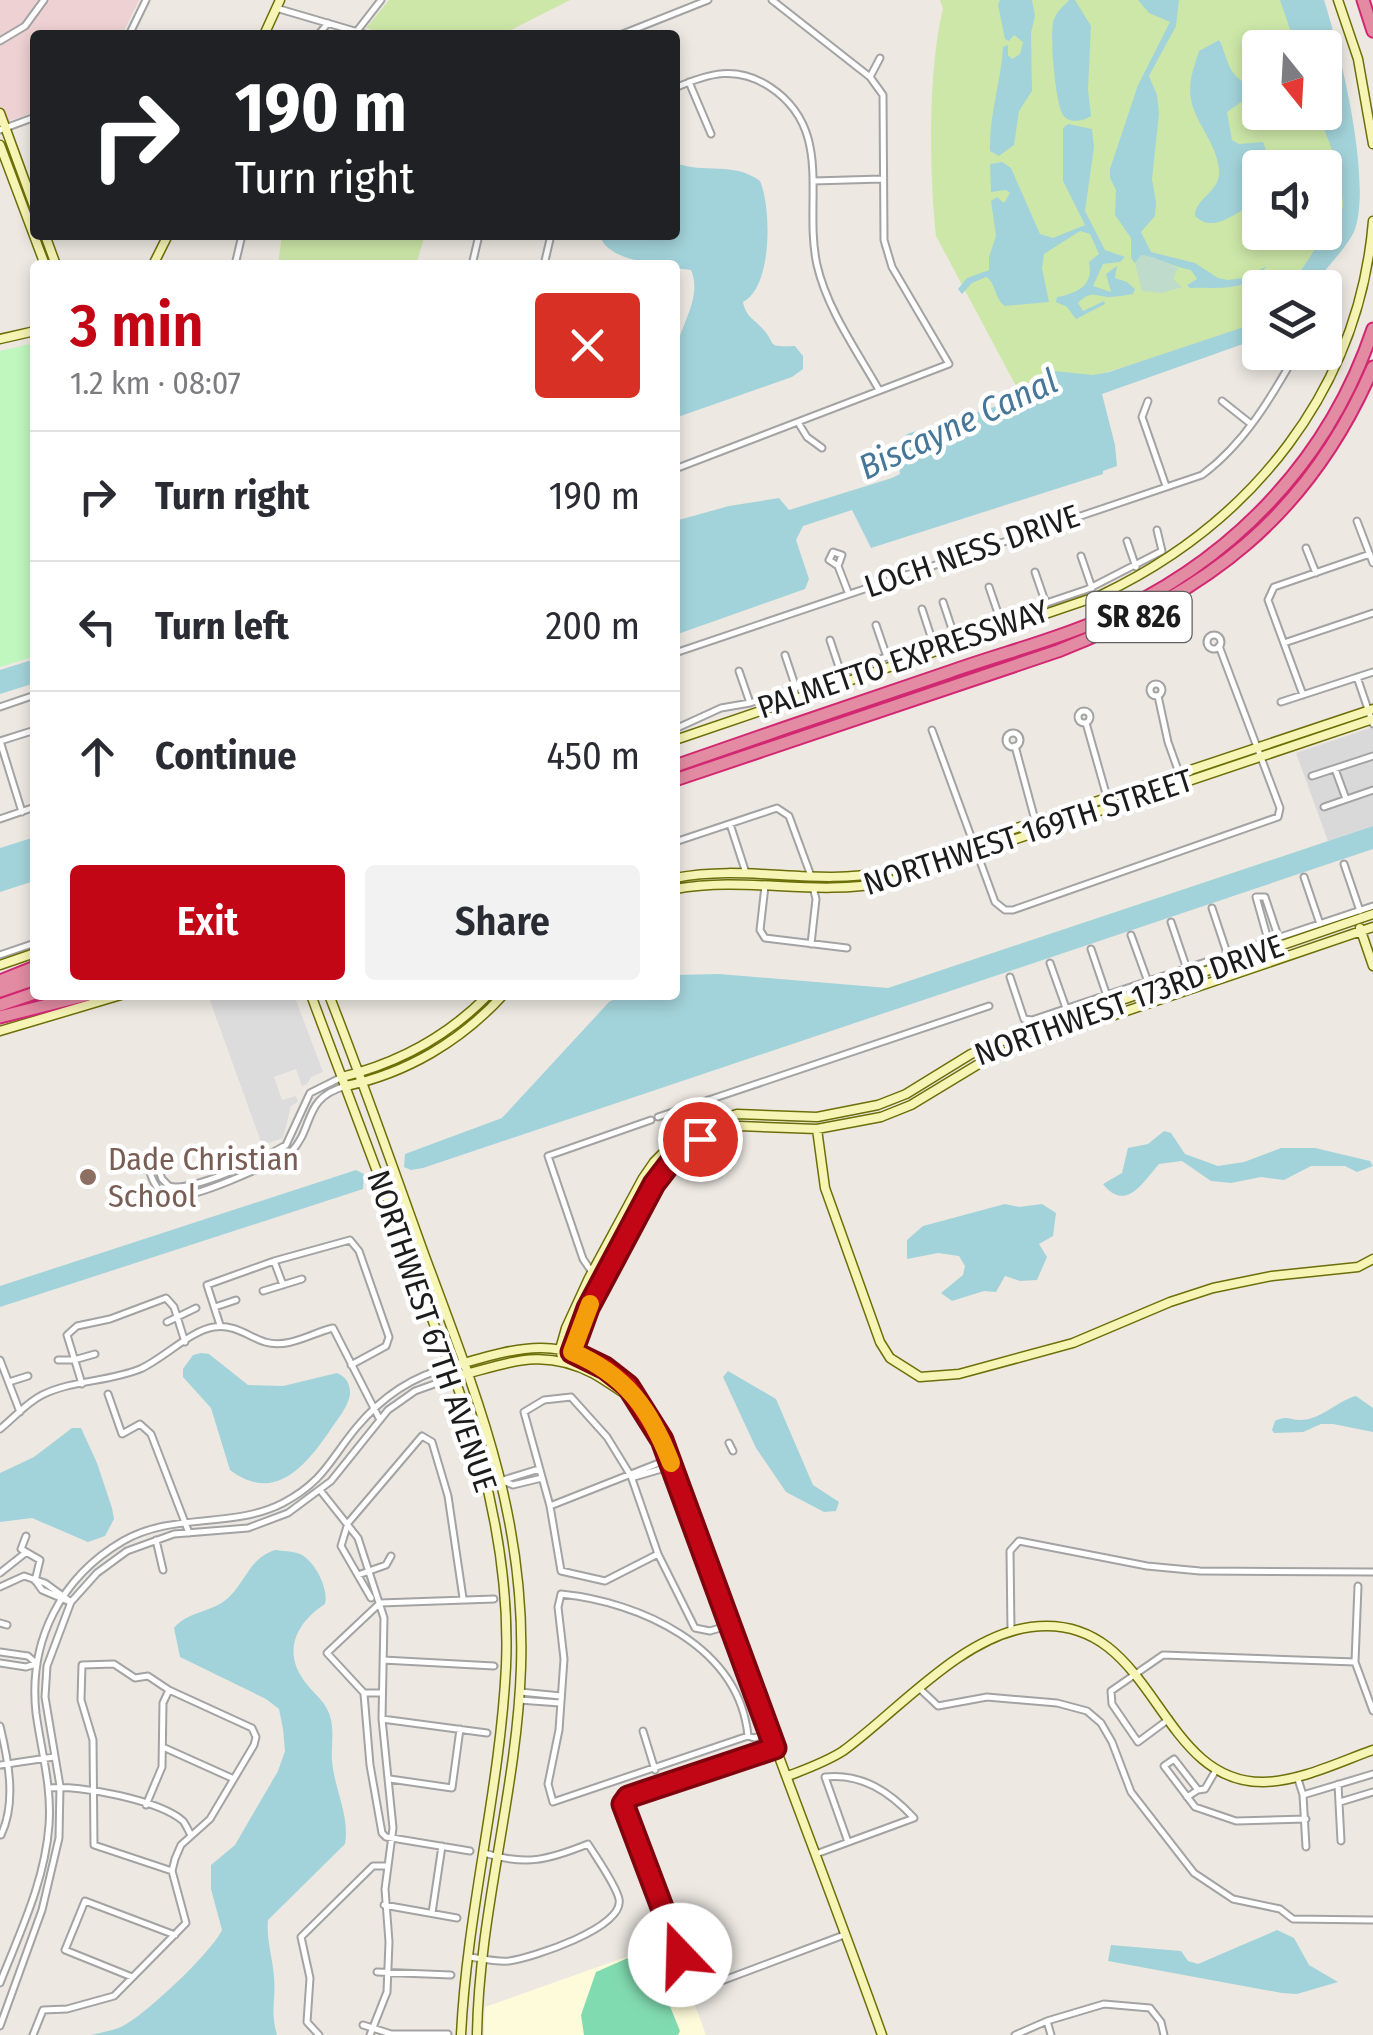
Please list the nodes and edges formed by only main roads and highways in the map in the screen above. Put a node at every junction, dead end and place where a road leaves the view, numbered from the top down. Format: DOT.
graph roads {
  1 [pos="1363,0"];
  2 [pos="1373,31"];
  3 [pos="1373,329"];
  4 [pos="1373,367"];
  5 [pos="809,734"];
  6 [pos="680,764"];
  7 [pos="680,778"];
  8 [pos="680,786"];
  9 [pos="30,969"];
  10 [pos="0,982"];
  11 [pos="30,982"];
  12 [pos="0,991"];
  13 [pos="30,995"];
  14 [pos="67,1000"];
  15 [pos="0,1005"];
  16 [pos="0,1017"];
  1 -- 2 [label="highway"];
  3 -- 6 [label="highway, PALMETTO EXPRESSWAY / SR 826"];
  4 -- 5 [label="highway, PALMETTO EXPRESSWAY / SR 826"];
  5 -- 7 [label="highway, PALMETTO EXPRESSWAY / SR 826"];
  5 -- 8 [label="highway"];
  9 -- 10 [label="highway"];
  11 -- 12 [label="highway"];
  13 -- 15 [label="highway"];
  14 -- 16 [label="highway"];
}
